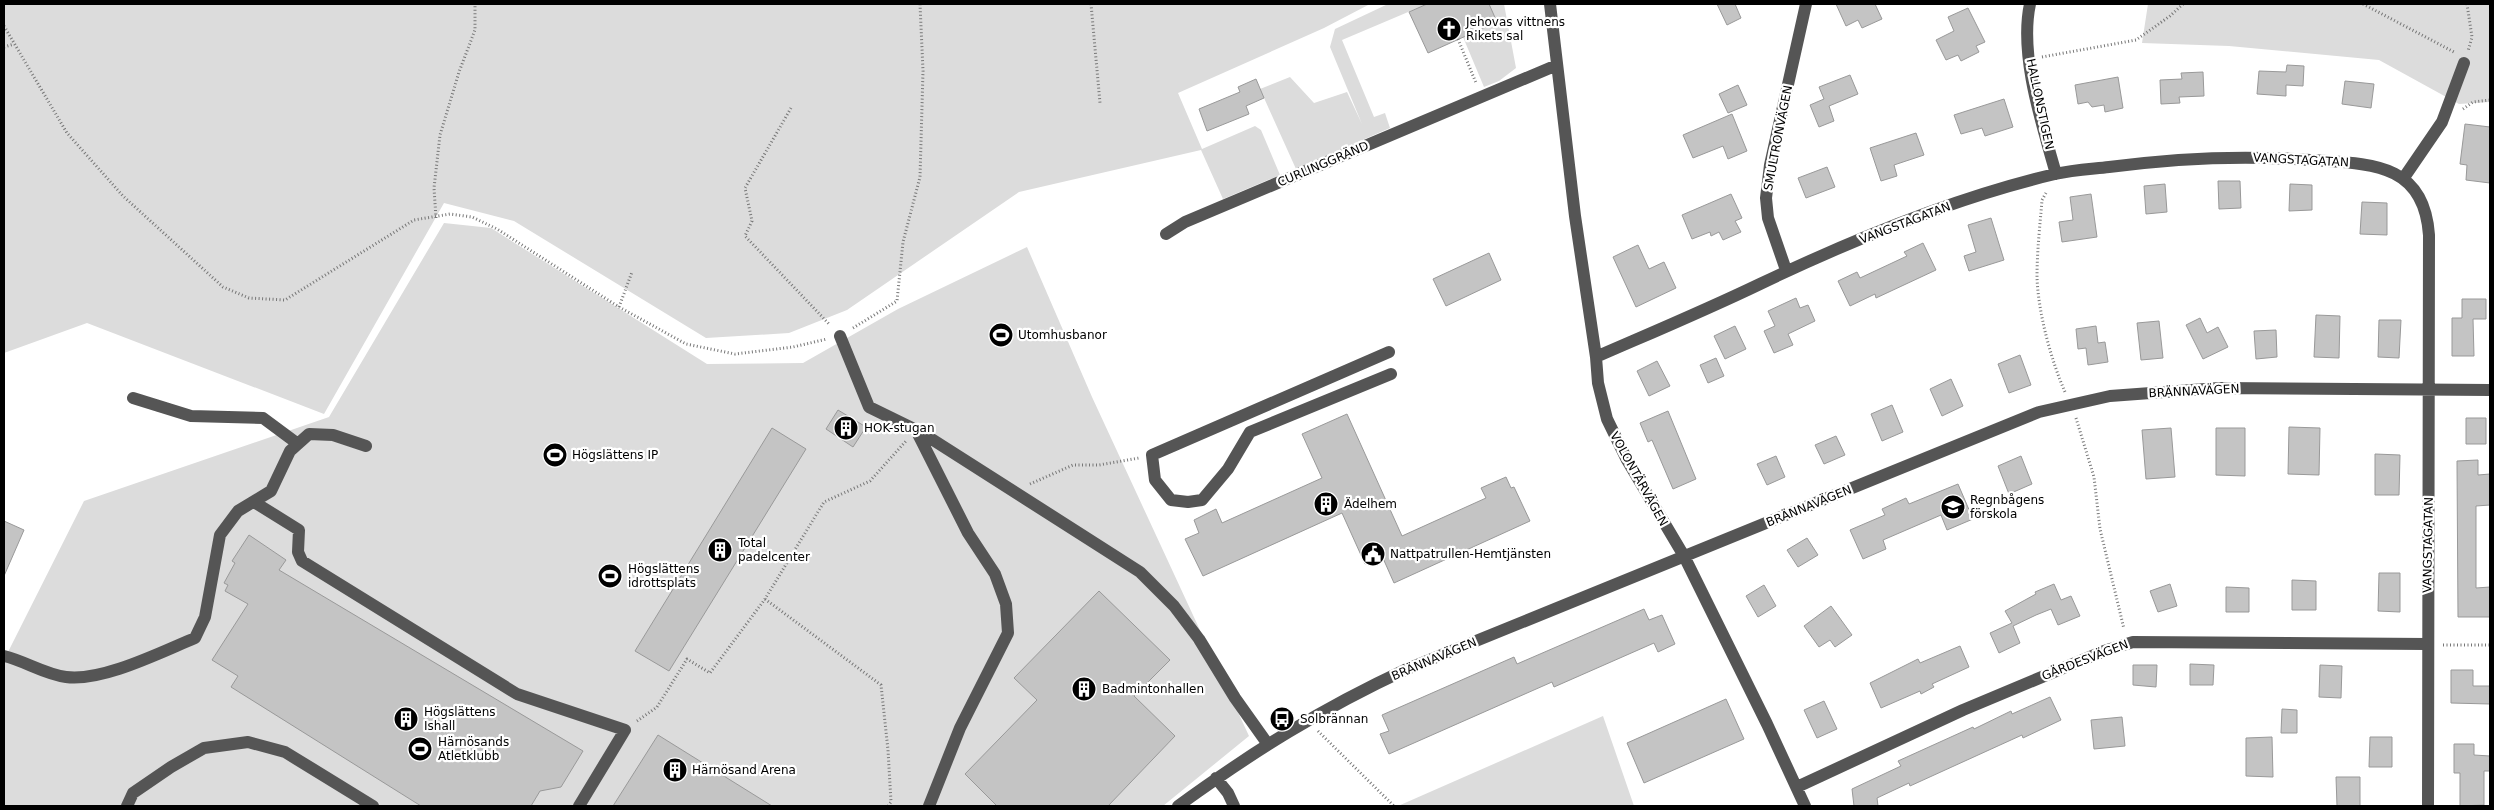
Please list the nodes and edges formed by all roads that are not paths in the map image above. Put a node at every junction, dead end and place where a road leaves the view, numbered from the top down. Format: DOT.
graph roads {
  1 [pos="1550,4"];
  2 [pos="1806,4"];
  3 [pos="2030,4"];
  4 [pos="2464,63"];
  5 [pos="1557,65"];
  6 [pos="2056,174"];
  7 [pos="2402,179"];
  8 [pos="1166,234"];
  9 [pos="1786,270"];
  10 [pos="840,336"];
  11 [pos="1389,352"];
  12 [pos="1596,357"];
  13 [pos="1391,374"];
  14 [pos="2430,389"];
  15 [pos="2490,390"];
  16 [pos="133,398"];
  17 [pos="916,430"];
  18 [pos="298,444"];
  19 [pos="366,446"];
  20 [pos="254,502"];
  21 [pos="1684,556"];
  22 [pos="2433,645"];
  23 [pos="4,656"];
  24 [pos="1267,743"];
  25 [pos="1216,778"];
  26 [pos="1797,787"];
  27 [pos="127,806"];
  28 [pos="373,806"];
  29 [pos="579,806"];
  30 [pos="929,806"];
  31 [pos="1180,806"];
  32 [pos="1234,806"];
  33 [pos="1805,806"];
  34 [pos="2428,806"];
  1 -- 5 [label="street, VOLONTÄRVÄGEN"];
  2 -- 9 [label="street, SMULTRONVÄGEN"];
  3 -- 6 [label="street, HALLONSTIGEN"];
  4 -- 7 [label="street"];
  5 -- 8 [label="street, CURLINGGRÄND"];
  5 -- 12 [label="street, VOLONTÄRVÄGEN"];
  6 -- 7 [label="street, VANGSTAGATAN"];
  6 -- 9 [label="street, VANGSTAGATAN"];
  7 -- 14 [label="street, VANGSTAGATAN"];
  9 -- 12 [label="street, VANGSTAGATAN"];
  10 -- 17 [label="street"];
  11 -- 13 [label="street"];
  12 -- 21 [label="street, VOLONTÄRVÄGEN"];
  14 -- 15 [label="street, BRÄNNAVÄGEN"];
  14 -- 21 [label="street, BRÄNNAVÄGEN"];
  14 -- 22 [label="street, VANGSTAGATAN"];
  16 -- 18 [label="street"];
  17 -- 24 [label="street"];
  17 -- 30 [label="street"];
  18 -- 19 [label="street"];
  18 -- 20 [label="street"];
  20 -- 23 [label="street"];
  20 -- 29 [label="street"];
  21 -- 24 [label="street, BRÄNNAVÄGEN"];
  21 -- 26 [label="street, VOLONTÄRVÄGEN"];
  22 -- 26 [label="street, GÄRDESVÄGEN"];
  22 -- 34 [label="street, VANGSTAGATAN"];
  24 -- 25 [label="street, BRÄNNAVÄGEN"];
  25 -- 31 [label="street, BRÄNNAVÄGEN"];
  25 -- 32 [label="street"];
  26 -- 33 [label="street, VOLONTÄRVÄGEN"];
  27 -- 28 [label="street"];
}
